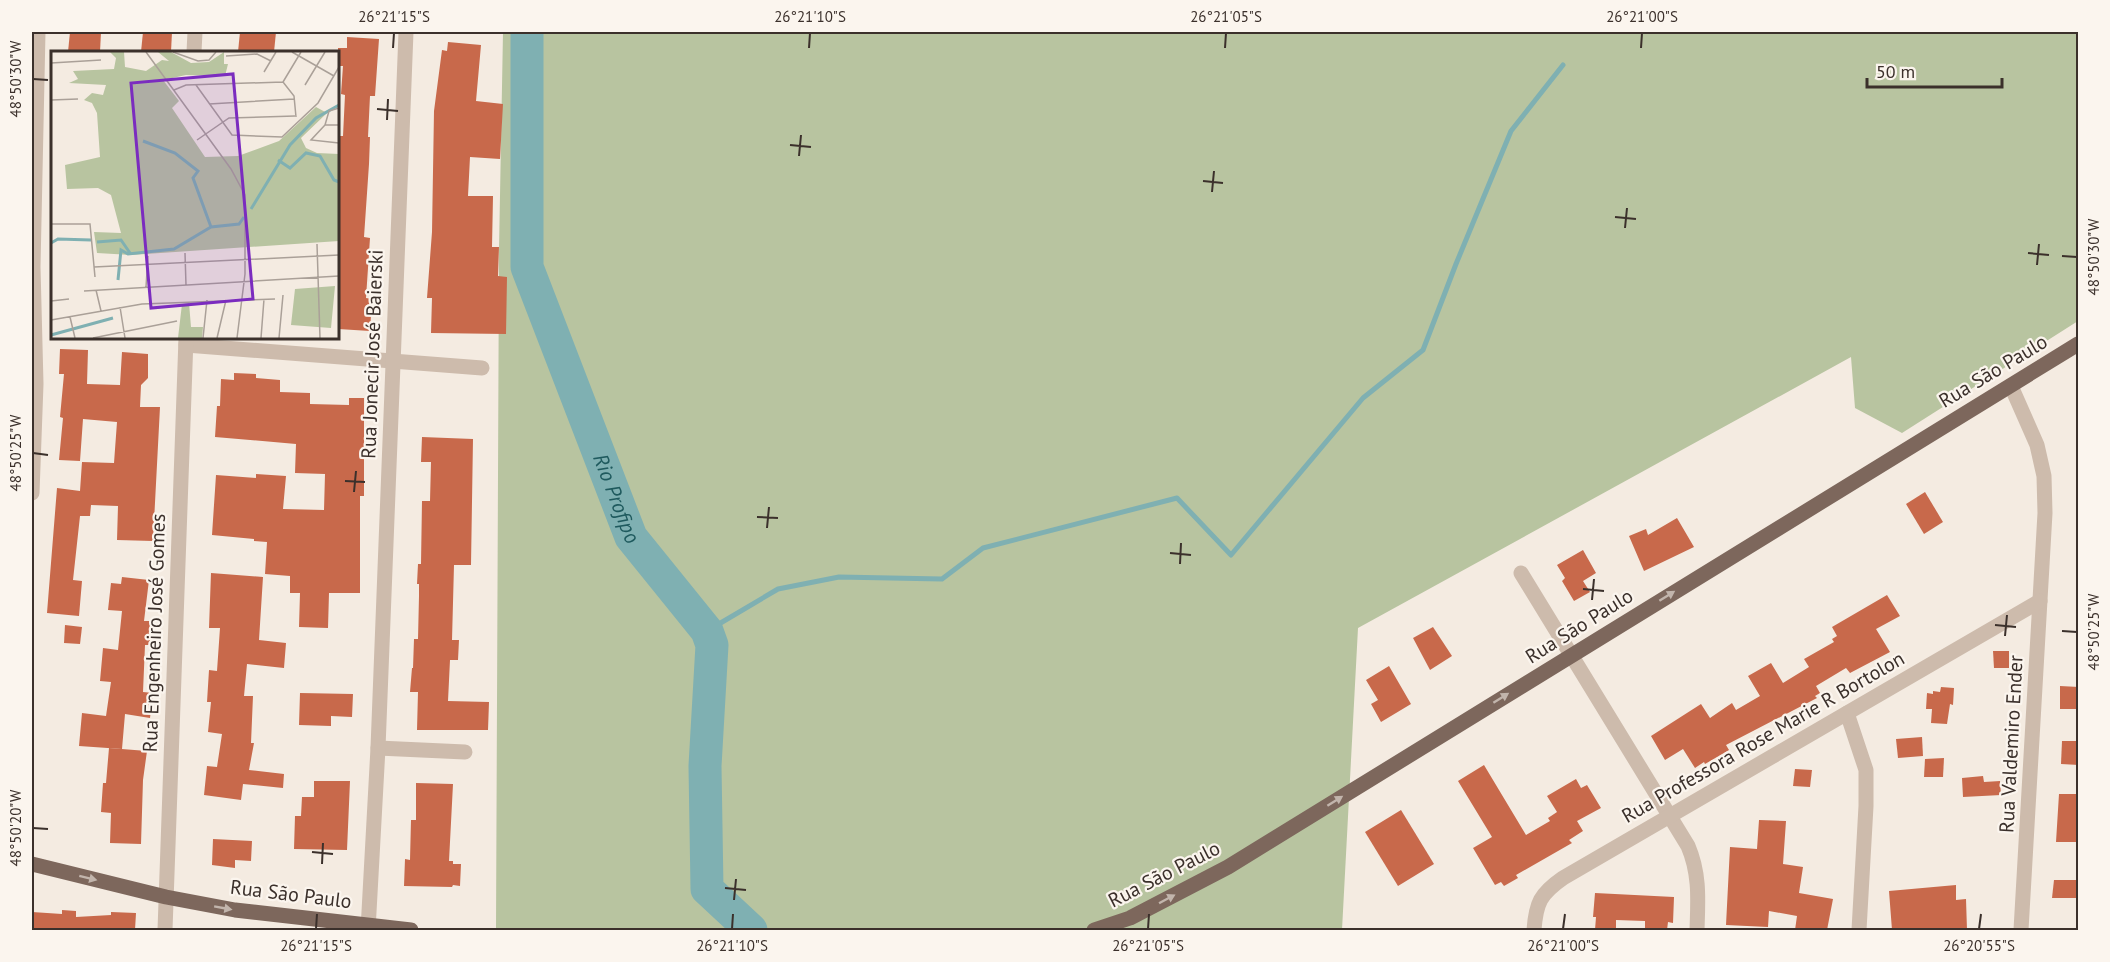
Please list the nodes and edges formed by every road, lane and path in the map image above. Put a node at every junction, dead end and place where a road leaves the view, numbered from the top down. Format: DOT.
graph roads {
  1 [pos="38,32"];
  2 [pos="195,32"];
  3 [pos="406,32"];
  4 [pos="194,51"];
  5 [pos="186,341"];
  6 [pos="2079,344"];
  7 [pos="393,362"];
  8 [pos="482,368"];
  9 [pos="2011,386"];
  10 [pos="32,492"];
  11 [pos="1521,573"];
  12 [pos="2040,601"];
  13 [pos="1571,656"];
  14 [pos="1847,713"];
  15 [pos="378,748"];
  16 [pos="465,752"];
  17 [pos="1669,816"];
  18 [pos="32,864"];
  19 [pos="166,897"];
  20 [pos="368,928"];
  21 [pos="165,930"];
  22 [pos="411,930"];
  23 [pos="1094,930"];
  24 [pos="1534,930"];
  25 [pos="1696,930"];
  26 [pos="1859,930"];
  27 [pos="2022,930"];
  1 -- 10 [label="street"];
  2 -- 4 [label="street"];
  3 -- 7 [label="street, Rua Jonecir José Baierski"];
  5 -- 7 [label="street"];
  5 -- 19 [label="street, Rua Engenheiro José Gomes"];
  6 -- 9 [label="main road, Rua São Paulo"];
  7 -- 8 [label="street"];
  7 -- 15 [label="street, Rua Jonecir José Baierski"];
  9 -- 12 [label="street, Rua Valdemiro Ender"];
  13 -- 9 [label="main road, Rua São Paulo, one-way"];
  11 -- 13 [label="street"];
  12 -- 14 [label="street, Rua Professora Rose Marie R Bortolon"];
  12 -- 27 [label="street, Rua Valdemiro Ender"];
  13 -- 17 [label="street"];
  23 -- 13 [label="main road, Rua São Paulo, one-way"];
  14 -- 17 [label="street, Rua Professora Rose Marie R Bortolon"];
  14 -- 26 [label="street"];
  15 -- 16 [label="street"];
  15 -- 20 [label="street, Rua Jonecir José Baierski"];
  17 -- 24 [label="street, Rua Professora Rose Marie R Bortolon"];
  17 -- 25 [label="street"];
  18 -- 19 [label="main road, Rua São Paulo, one-way"];
  19 -- 20 [label="main road, Rua São Paulo, one-way"];
  19 -- 21 [label="street, Rua Engenheiro José Gomes"];
  20 -- 22 [label="main road, Rua São Paulo"];
}
